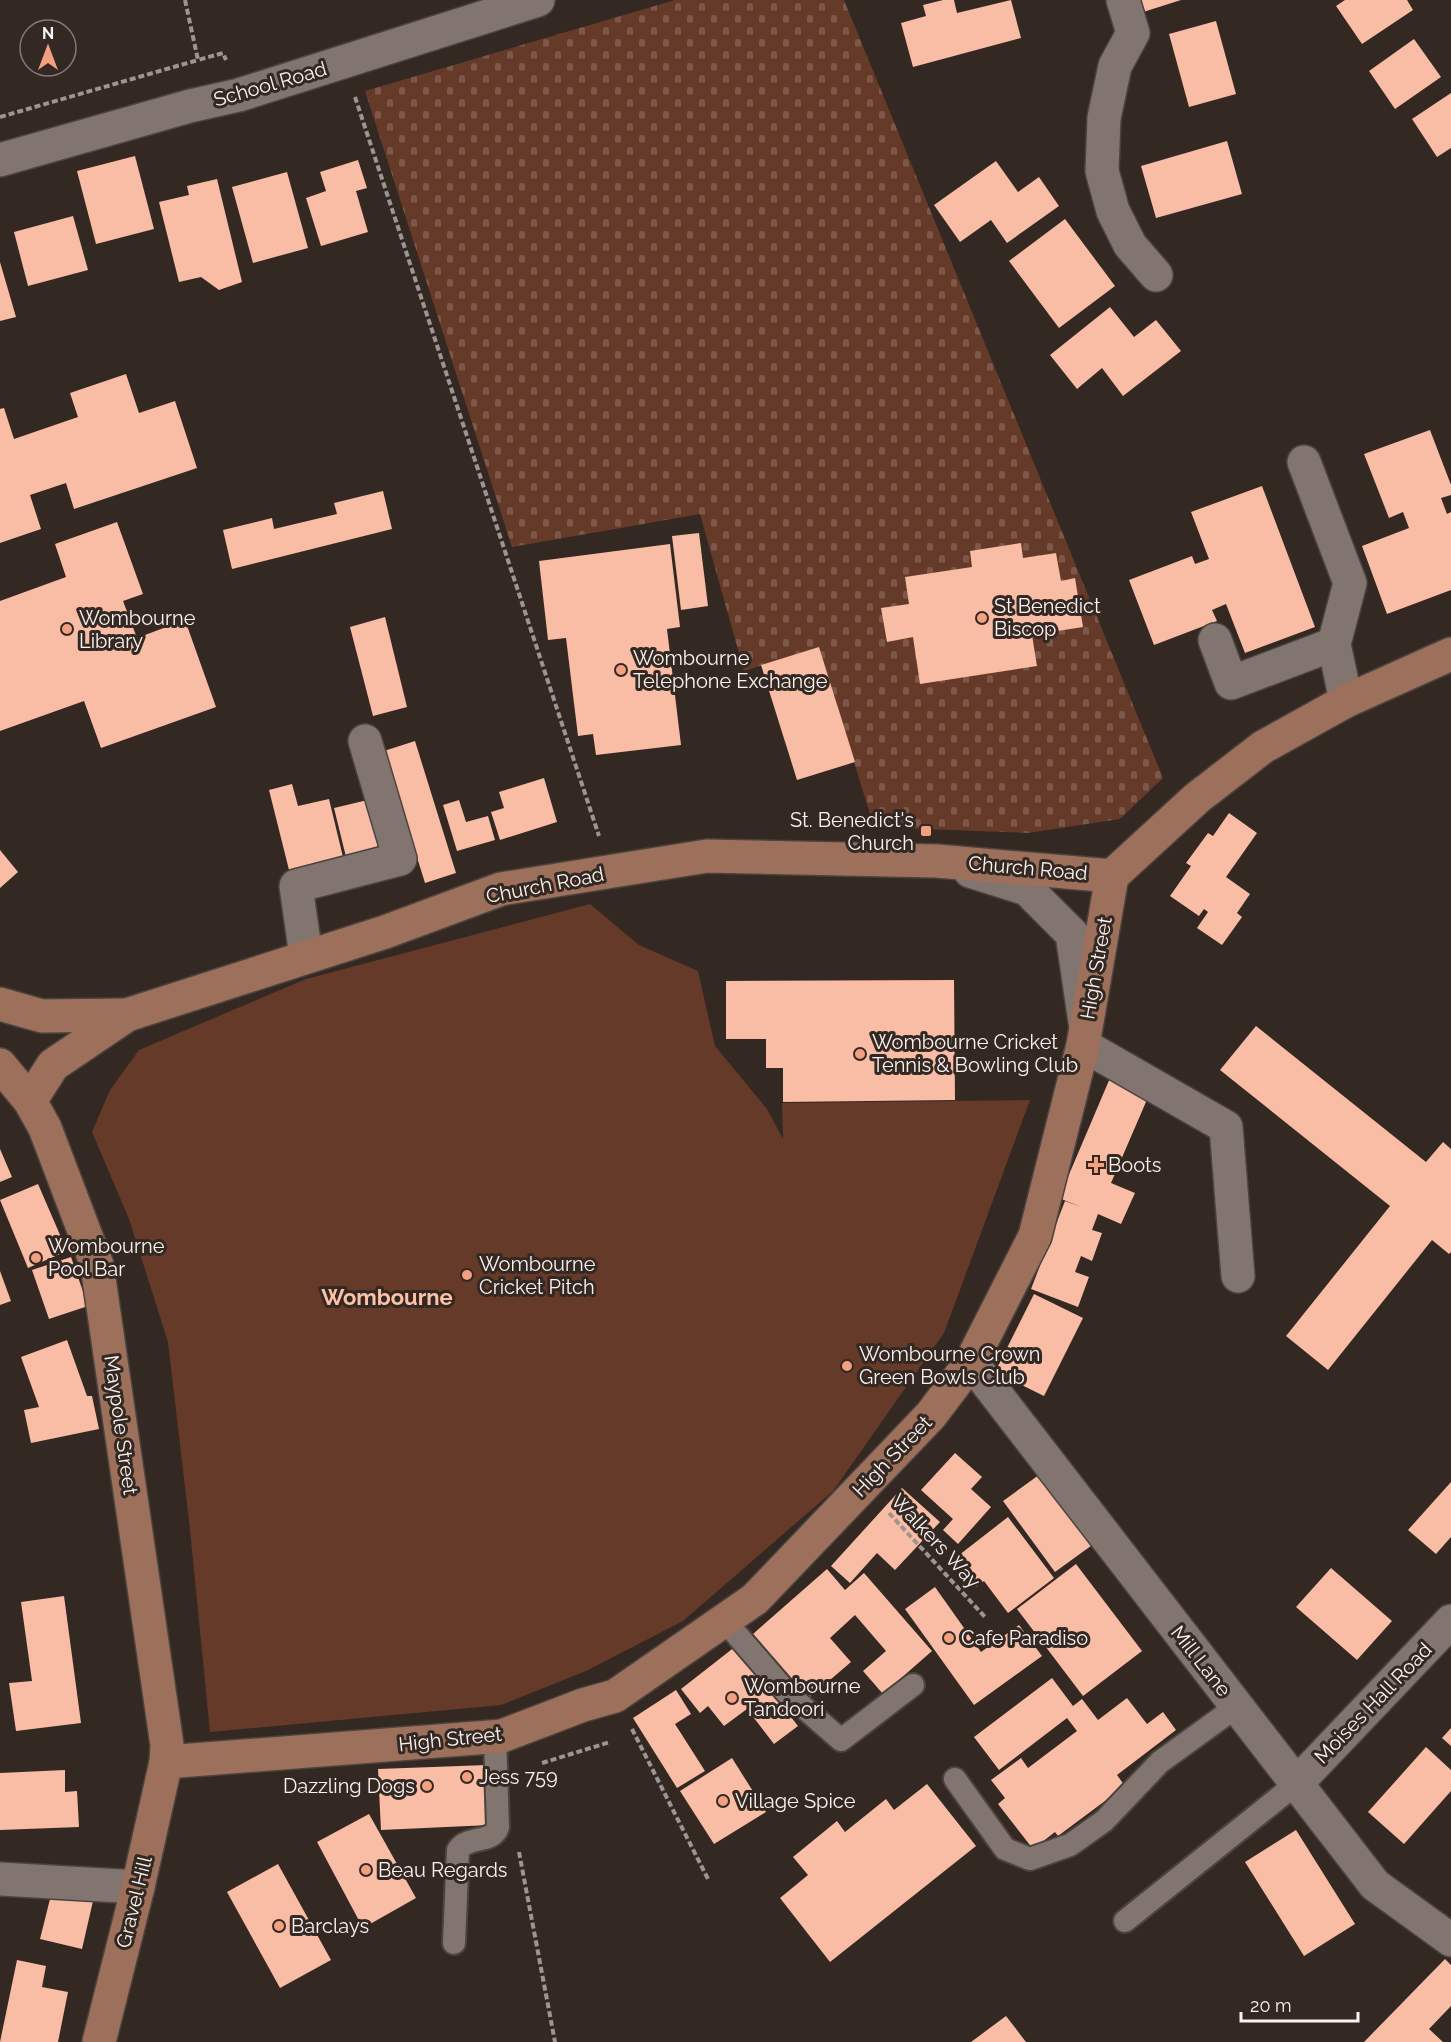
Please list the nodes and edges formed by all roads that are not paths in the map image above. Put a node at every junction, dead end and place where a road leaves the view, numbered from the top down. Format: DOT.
graph roads {
  1 [pos="538,0"];
  2 [pos="1123,0"];
  3 [pos="0,160"];
  4 [pos="1156,274"];
  5 [pos="1304,462"];
  6 [pos="1215,640"];
  7 [pos="1334,644"];
  8 [pos="1451,654"];
  9 [pos="1346,701"];
  10 [pos="365,741"];
  11 [pos="937,861"];
  12 [pos="1112,876"];
  13 [pos="306,956"];
  14 [pos="0,1004"];
  15 [pos="127,1015"];
  16 [pos="1084,1037"];
  17 [pos="0,1065"];
  18 [pos="30,1101"];
  19 [pos="1238,1276"];
  20 [pos="971,1362"];
  21 [pos="725,1621"];
  22 [pos="1451,1621"];
  23 [pos="913,1685"];
  24 [pos="1236,1707"];
  25 [pos="495,1737"];
  26 [pos="166,1762"];
  27 [pos="955,1779"];
  28 [pos="1296,1784"];
  29 [pos="0,1879"];
  30 [pos="138,1887"];
  31 [pos="1125,1921"];
  32 [pos="1451,1941"];
  33 [pos="454,1943"];
  34 [pos="99,2042"];
  1 -- 3 [label="street, School Road"];
  2 -- 4 [label="street"];
  5 -- 7 [label="street"];
  6 -- 7 [label="street"];
  7 -- 9 [label="street"];
  8 -- 9 [label="street"];
  9 -- 12 [label="street"];
  10 -- 13 [label="street"];
  11 -- 12 [label="street, Church Road"];
  11 -- 13 [label="street, Church Road"];
  11 -- 16 [label="street"];
  12 -- 16 [label="street, High Street"];
  13 -- 15 [label="street, Church Road"];
  14 -- 15 [label="street"];
  15 -- 18 [label="street, Church Road"];
  16 -- 19 [label="street"];
  16 -- 20 [label="street, High Street"];
  17 -- 18 [label="street"];
  18 -- 26 [label="street, Maypole Street"];
  20 -- 21 [label="street, High Street"];
  20 -- 24 [label="street, Mill Lane"];
  21 -- 23 [label="lane"];
  21 -- 25 [label="street, High Street"];
  22 -- 28 [label="street, Moises Hall Road"];
  24 -- 27 [label="lane"];
  24 -- 28 [label="street, Mill Lane"];
  25 -- 26 [label="street, High Street"];
  25 -- 33 [label="lane"];
  26 -- 30 [label="street, Gravel Hill"];
  28 -- 31 [label="lane"];
  28 -- 32 [label="street, Mill Lane"];
  29 -- 30 [label="street"];
  30 -- 34 [label="street, Gravel Hill"];
}
